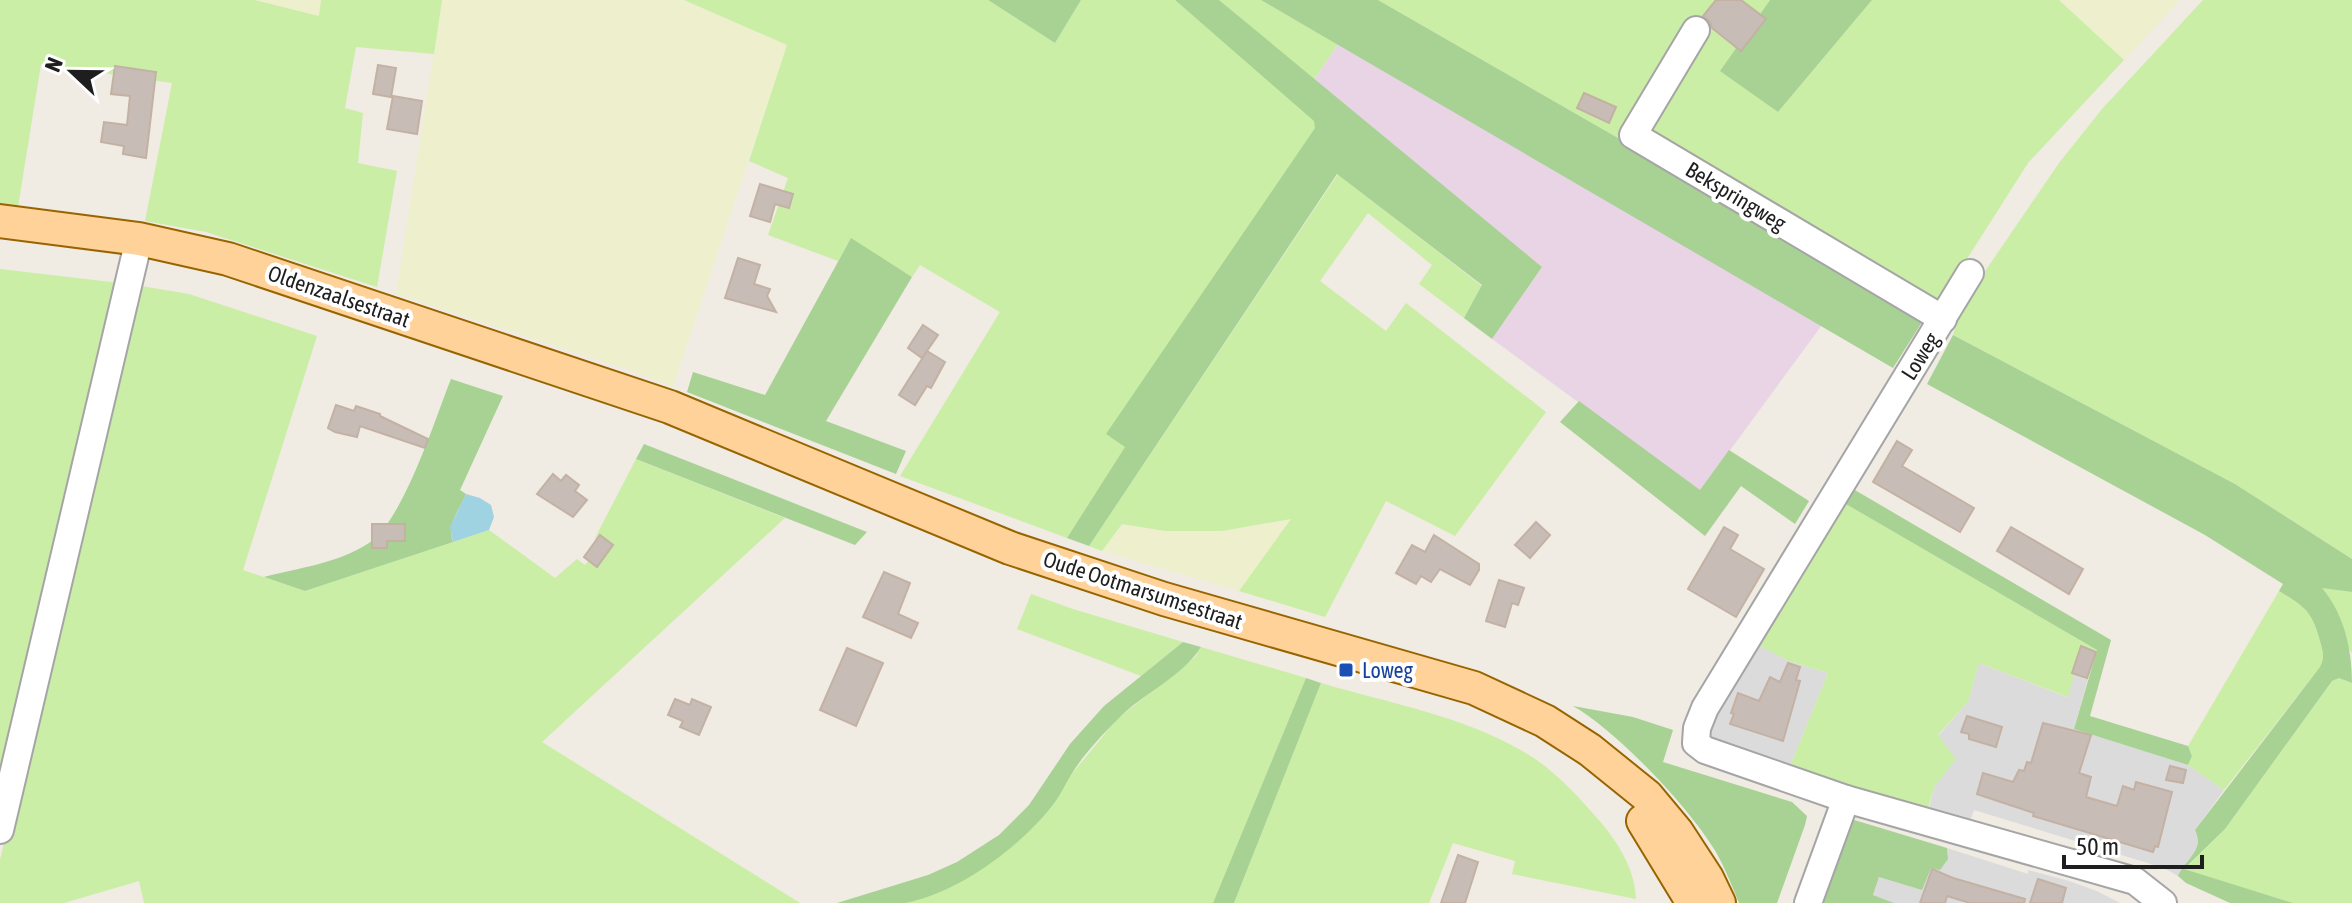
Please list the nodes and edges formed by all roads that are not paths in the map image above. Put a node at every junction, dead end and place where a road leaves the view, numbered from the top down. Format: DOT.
graph roads {
  1 [pos="1696,30"];
  2 [pos="0,221"];
  3 [pos="139,239"];
  4 [pos="1970,273"];
  5 [pos="1943,319"];
  6 [pos="670,407"];
  7 [pos="1613,771"];
  8 [pos="1846,799"];
  9 [pos="0,830"];
  10 [pos="1693,903"];
  11 [pos="1719,903"];
  12 [pos="1808,903"];
  13 [pos="2163,903"];
  1 -- 5 [label="street, Bekspringweg"];
  2 -- 3 [label="main road, Oldenzaalsestraat"];
  3 -- 6 [label="main road, Oldenzaalsestraat"];
  3 -- 9 [label="street"];
  4 -- 5 [label="street, Loweg"];
  5 -- 8 [label="street, Loweg"];
  6 -- 7 [label="main road, Oude Ootmarsumsestraat"];
  7 -- 10 [label="main road, Oude Ootmarsumsestraat"];
  7 -- 11 [label="main road, Oude Ootmarsumsestraat"];
  8 -- 12 [label="street"];
  8 -- 13 [label="street"];
}
